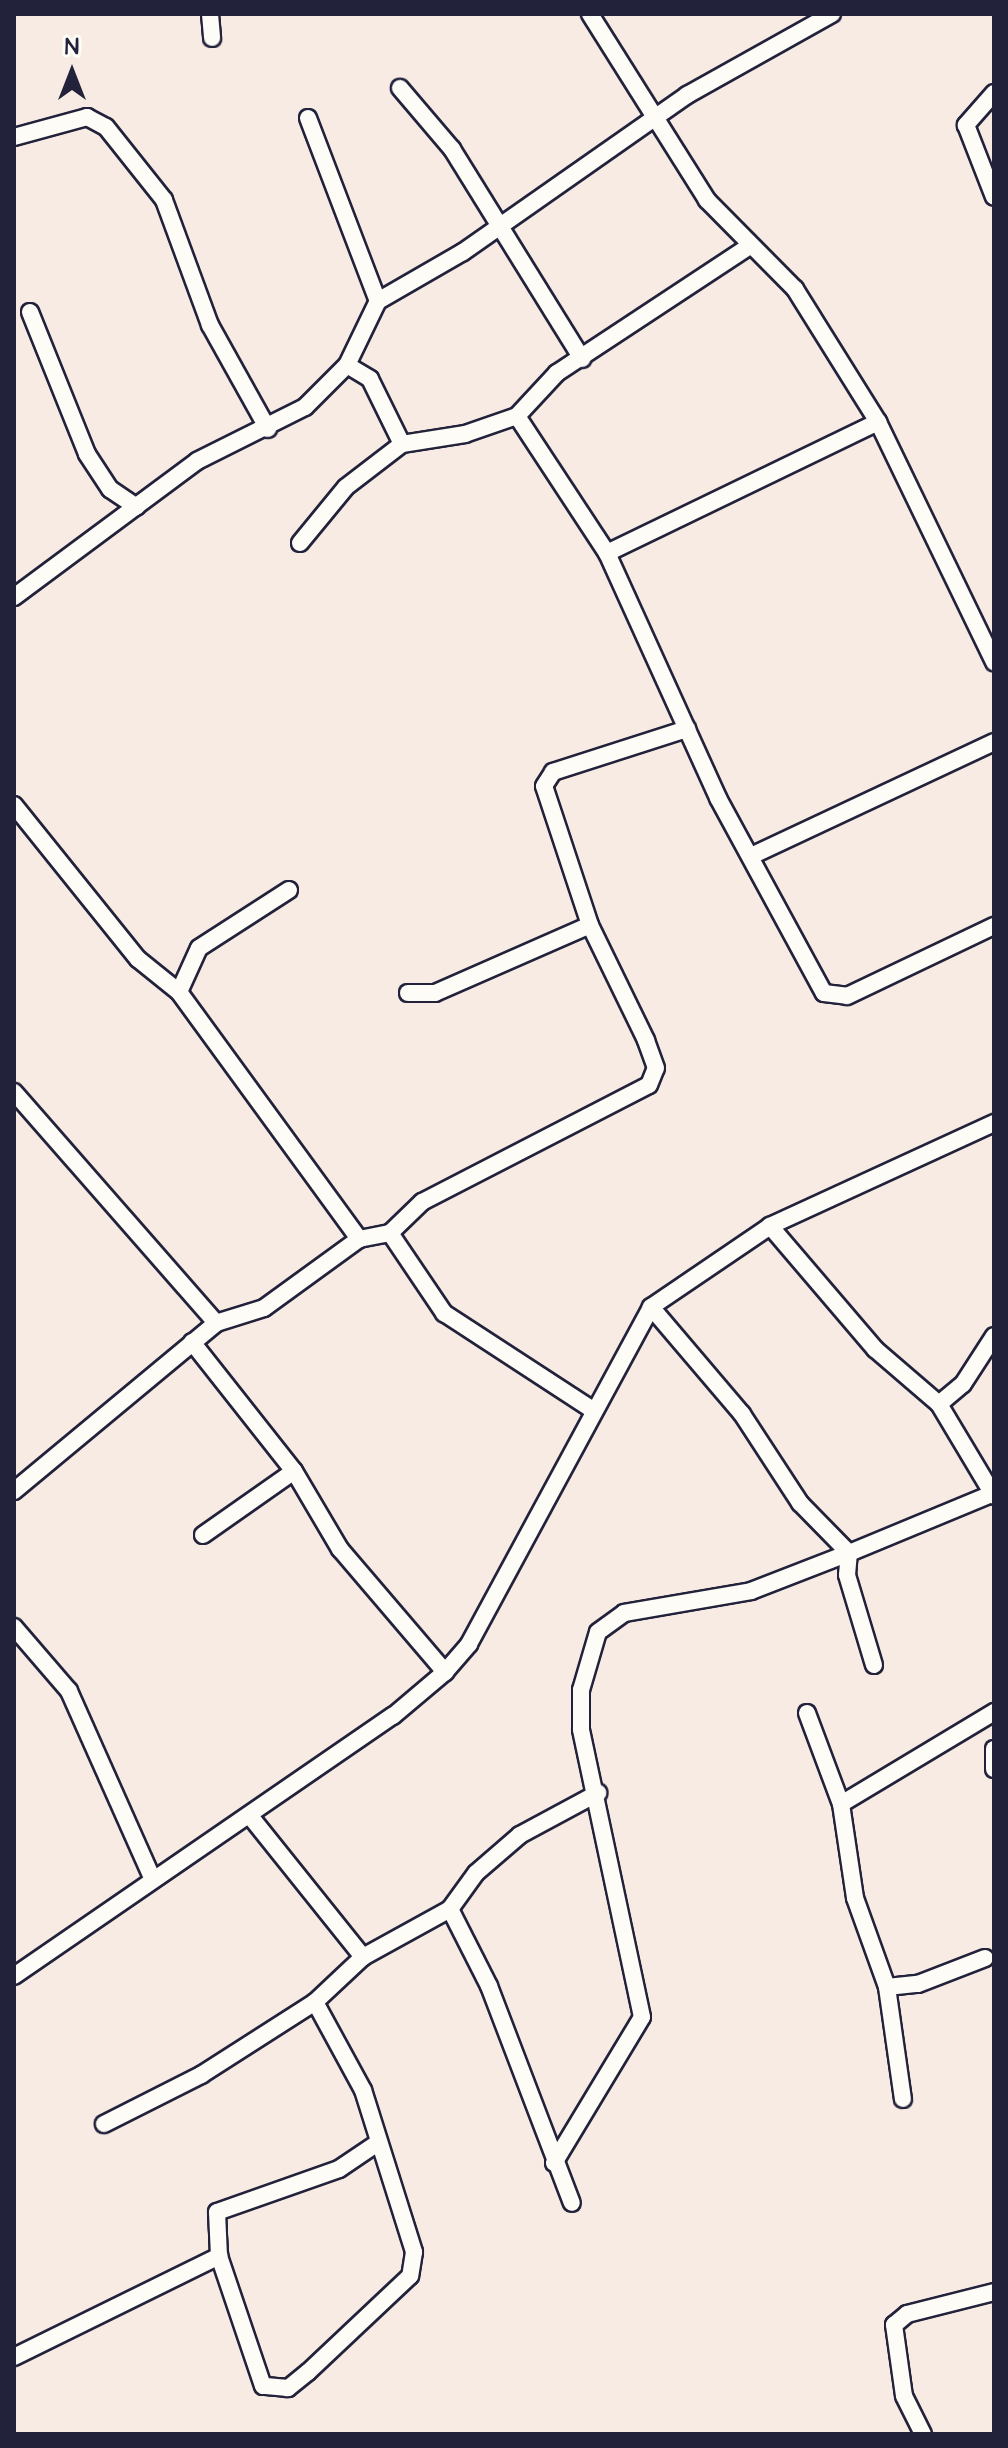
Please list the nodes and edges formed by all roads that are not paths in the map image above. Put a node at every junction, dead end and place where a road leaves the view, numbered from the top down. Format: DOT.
graph roads {
  1 [pos="210,14"];
  2 [pos="590,14"];
  3 [pos="832,14"];
  4 [pos="212,38"];
  5 [pos="400,88"];
  6 [pos="994,93"];
  7 [pos="659,117"];
  8 [pos="308,118"];
  9 [pos="14,137"];
  10 [pos="994,197"];
  11 [pos="499,224"];
  12 [pos="748,247"];
  13 [pos="378,301"];
  14 [pos="30,312"];
  15 [pos="582,359"];
  16 [pos="347,365"];
  17 [pos="517,416"];
  18 [pos="878,422"];
  19 [pos="268,429"];
  20 [pos="402,444"];
  21 [pos="137,507"];
  22 [pos="300,543"];
  23 [pos="607,553"];
  24 [pos="14,597"];
  25 [pos="994,662"];
  26 [pos="687,729"];
  27 [pos="994,742"];
  28 [pos="14,805"];
  29 [pos="753,855"];
  30 [pos="289,890"];
  31 [pos="590,925"];
  32 [pos="994,926"];
  33 [pos="179,992"];
  34 [pos="408,993"];
  35 [pos="14,1092"];
  36 [pos="994,1123"];
  37 [pos="770,1226"];
  38 [pos="390,1233"];
  39 [pos="359,1239"];
  40 [pos="651,1307"];
  41 [pos="216,1323"];
  42 [pos="994,1336"];
  43 [pos="192,1342"];
  44 [pos="939,1404"];
  45 [pos="591,1409"];
  46 [pos="294,1471"];
  47 [pos="14,1491"];
  48 [pos="994,1494"];
  49 [pos="203,1535"];
  50 [pos="849,1553"];
  51 [pos="14,1627"];
  52 [pos="874,1665"];
  53 [pos="445,1672"];
  54 [pos="994,1712"];
  55 [pos="807,1713"];
  56 [pos="994,1749"];
  57 [pos="994,1769"];
  58 [pos="598,1793"];
  59 [pos="841,1804"];
  60 [pos="250,1816"];
  61 [pos="151,1875"];
  62 [pos="450,1909"];
  63 [pos="363,1957"];
  64 [pos="985,1958"];
  65 [pos="14,1976"];
  66 [pos="887,1987"];
  67 [pos="315,2002"];
  68 [pos="903,2099"];
  69 [pos="104,2124"];
  70 [pos="379,2142"];
  71 [pos="554,2163"];
  72 [pos="572,2203"];
  73 [pos="219,2256"];
  74 [pos="994,2292"];
  75 [pos="14,2357"];
  76 [pos="923,2434"];
  1 -- 4 [label="street"];
  2 -- 7 [label="street"];
  3 -- 7 [label="street"];
  5 -- 11 [label="street"];
  6 -- 10 [label="street"];
  7 -- 11 [label="street"];
  7 -- 12 [label="street"];
  8 -- 13 [label="street"];
  9 -- 19 [label="street"];
  11 -- 13 [label="street"];
  11 -- 15 [label="street"];
  12 -- 15 [label="street"];
  12 -- 18 [label="street"];
  13 -- 16 [label="street"];
  14 -- 21 [label="street"];
  15 -- 17 [label="street"];
  16 -- 19 [label="street"];
  16 -- 20 [label="street"];
  17 -- 20 [label="street"];
  17 -- 23 [label="street"];
  18 -- 23 [label="street"];
  18 -- 25 [label="street"];
  19 -- 21 [label="street"];
  20 -- 22 [label="street"];
  21 -- 24 [label="street"];
  23 -- 26 [label="street"];
  26 -- 29 [label="street"];
  26 -- 31 [label="street"];
  27 -- 29 [label="street"];
  28 -- 33 [label="street"];
  29 -- 32 [label="street"];
  30 -- 33 [label="street"];
  31 -- 34 [label="street"];
  31 -- 38 [label="street"];
  33 -- 39 [label="street"];
  35 -- 41 [label="street"];
  36 -- 37 [label="street"];
  37 -- 40 [label="street"];
  37 -- 44 [label="street"];
  38 -- 39 [label="street"];
  38 -- 45 [label="street"];
  39 -- 41 [label="street"];
  40 -- 45 [label="street"];
  40 -- 50 [label="street"];
  41 -- 43 [label="street"];
  42 -- 44 [label="street"];
  43 -- 46 [label="street"];
  43 -- 47 [label="street"];
  44 -- 48 [label="street"];
  45 -- 53 [label="street"];
  46 -- 49 [label="street"];
  46 -- 53 [label="street"];
  48 -- 50 [label="street"];
  50 -- 52 [label="street"];
  50 -- 58 [label="street"];
  51 -- 61 [label="street"];
  53 -- 60 [label="street"];
  54 -- 59 [label="street"];
  55 -- 59 [label="street"];
  56 -- 57 [label="street"];
  58 -- 62 [label="street"];
  58 -- 71 [label="street"];
  59 -- 66 [label="street"];
  60 -- 61 [label="street"];
  60 -- 63 [label="street"];
  61 -- 65 [label="street"];
  62 -- 63 [label="street"];
  62 -- 71 [label="street"];
  63 -- 67 [label="street"];
  64 -- 66 [label="street"];
  66 -- 68 [label="street"];
  67 -- 69 [label="street"];
  67 -- 70 [label="street"];
  70 -- 73 [label="street"];
  70 -- 73 [label="street"];
  71 -- 72 [label="street"];
  73 -- 75 [label="street"];
  74 -- 76 [label="street"];
}
